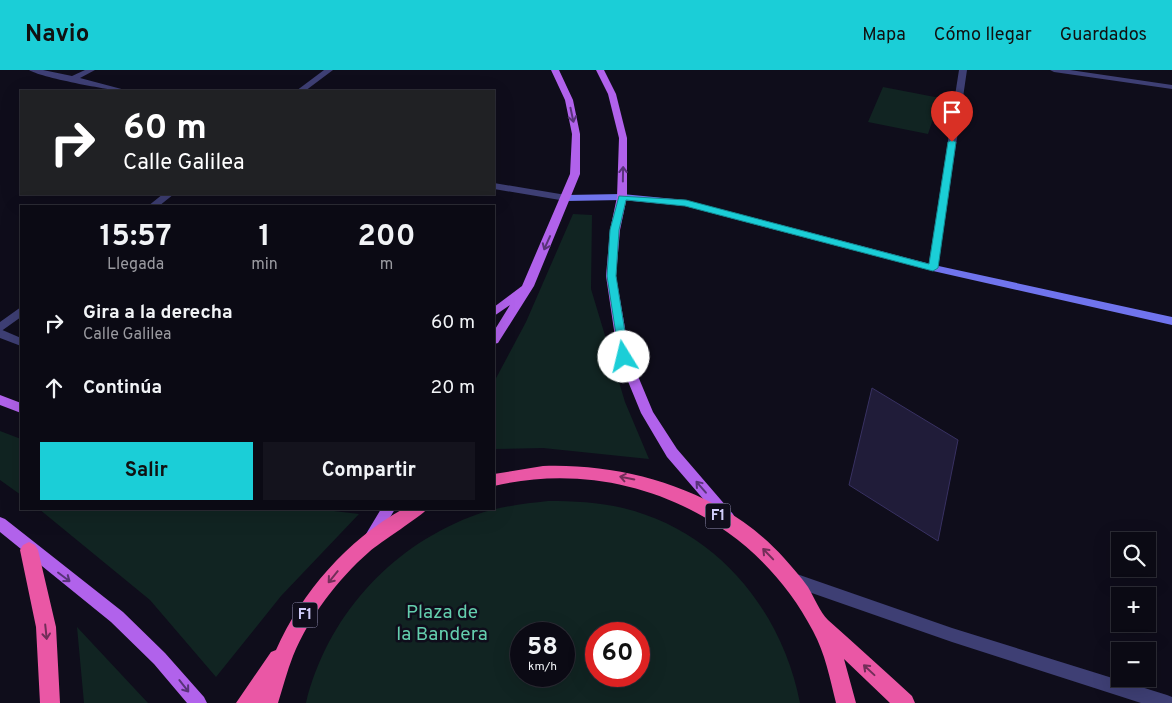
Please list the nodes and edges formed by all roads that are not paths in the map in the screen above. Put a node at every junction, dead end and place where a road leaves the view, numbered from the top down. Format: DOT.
graph roads {
  1 [pos="33,70"];
  2 [pos="90,70"];
  3 [pos="329,70"];
  4 [pos="555,70"];
  5 [pos="600,70"];
  6 [pos="963,70"];
  7 [pos="1054,70"];
  8 [pos="71,80"];
  9 [pos="1172,87"];
  10 [pos="120,90"];
  11 [pos="301,90"];
  12 [pos="495,186"];
  13 [pos="168,195"];
  14 [pos="622,197"];
  15 [pos="566,198"];
  16 [pos="154,205"];
  17 [pos="933,268"];
  18 [pos="528,286"];
  19 [pos="495,311"];
  20 [pos="20,312"];
  21 [pos="1172,322"];
  22 [pos="0,328"];
  23 [pos="0,333"];
  24 [pos="495,338"];
  25 [pos="20,342"];
  26 [pos="0,400"];
  27 [pos="20,408"];
  28 [pos="496,478"];
  29 [pos="387,510"];
  30 [pos="416,510"];
  31 [pos="0,523"];
  32 [pos="733,524"];
  33 [pos="367,543"];
  34 [pos="29,550"];
  35 [pos="791,579"];
  36 [pos="820,623"];
  37 [pos="288,644"];
  38 [pos="50,703"];
  39 [pos="198,703"];
  40 [pos="246,703"];
  41 [pos="268,703"];
  42 [pos="846,703"];
  43 [pos="905,703"];
  44 [pos="1167,703"];
  1 -- 8 [label="street"];
  2 -- 8 [label="street"];
  3 -- 11 [label="street"];
  4 -- 15 [label="main road, one-way"];
  14 -- 5 [label="main road, one-way"];
  6 -- 17 [label="street"];
  7 -- 9 [label="street"];
  8 -- 10 [label="street"];
  12 -- 15 [label="street"];
  13 -- 16 [label="street"];
  14 -- 15 [label="street"];
  14 -- 17 [label="street"];
  32 -- 14 [label="main road, one-way"];
  15 -- 18 [label="main road, one-way"];
  17 -- 21 [label="street"];
  18 -- 19 [label="main road"];
  18 -- 24 [label="main road"];
  20 -- 22 [label="street"];
  23 -- 25 [label="street"];
  26 -- 27 [label="main road"];
  32 -- 28 [label="highway, F1, one-way"];
  29 -- 33 [label="main road"];
  30 -- 33 [label="highway, F1"];
  31 -- 34 [label="main road"];
  35 -- 32 [label="highway, F1, one-way"];
  33 -- 37 [label="highway, F1, one-way"];
  34 -- 38 [label="highway, one-way"];
  34 -- 39 [label="main road, one-way"];
  35 -- 36 [label="highway, F1"];
  35 -- 44 [label="street"];
  36 -- 42 [label="highway, F1"];
  43 -- 36 [label="highway, F1, one-way"];
  37 -- 40 [label="highway, F1"];
  37 -- 41 [label="highway, F1"];
}
